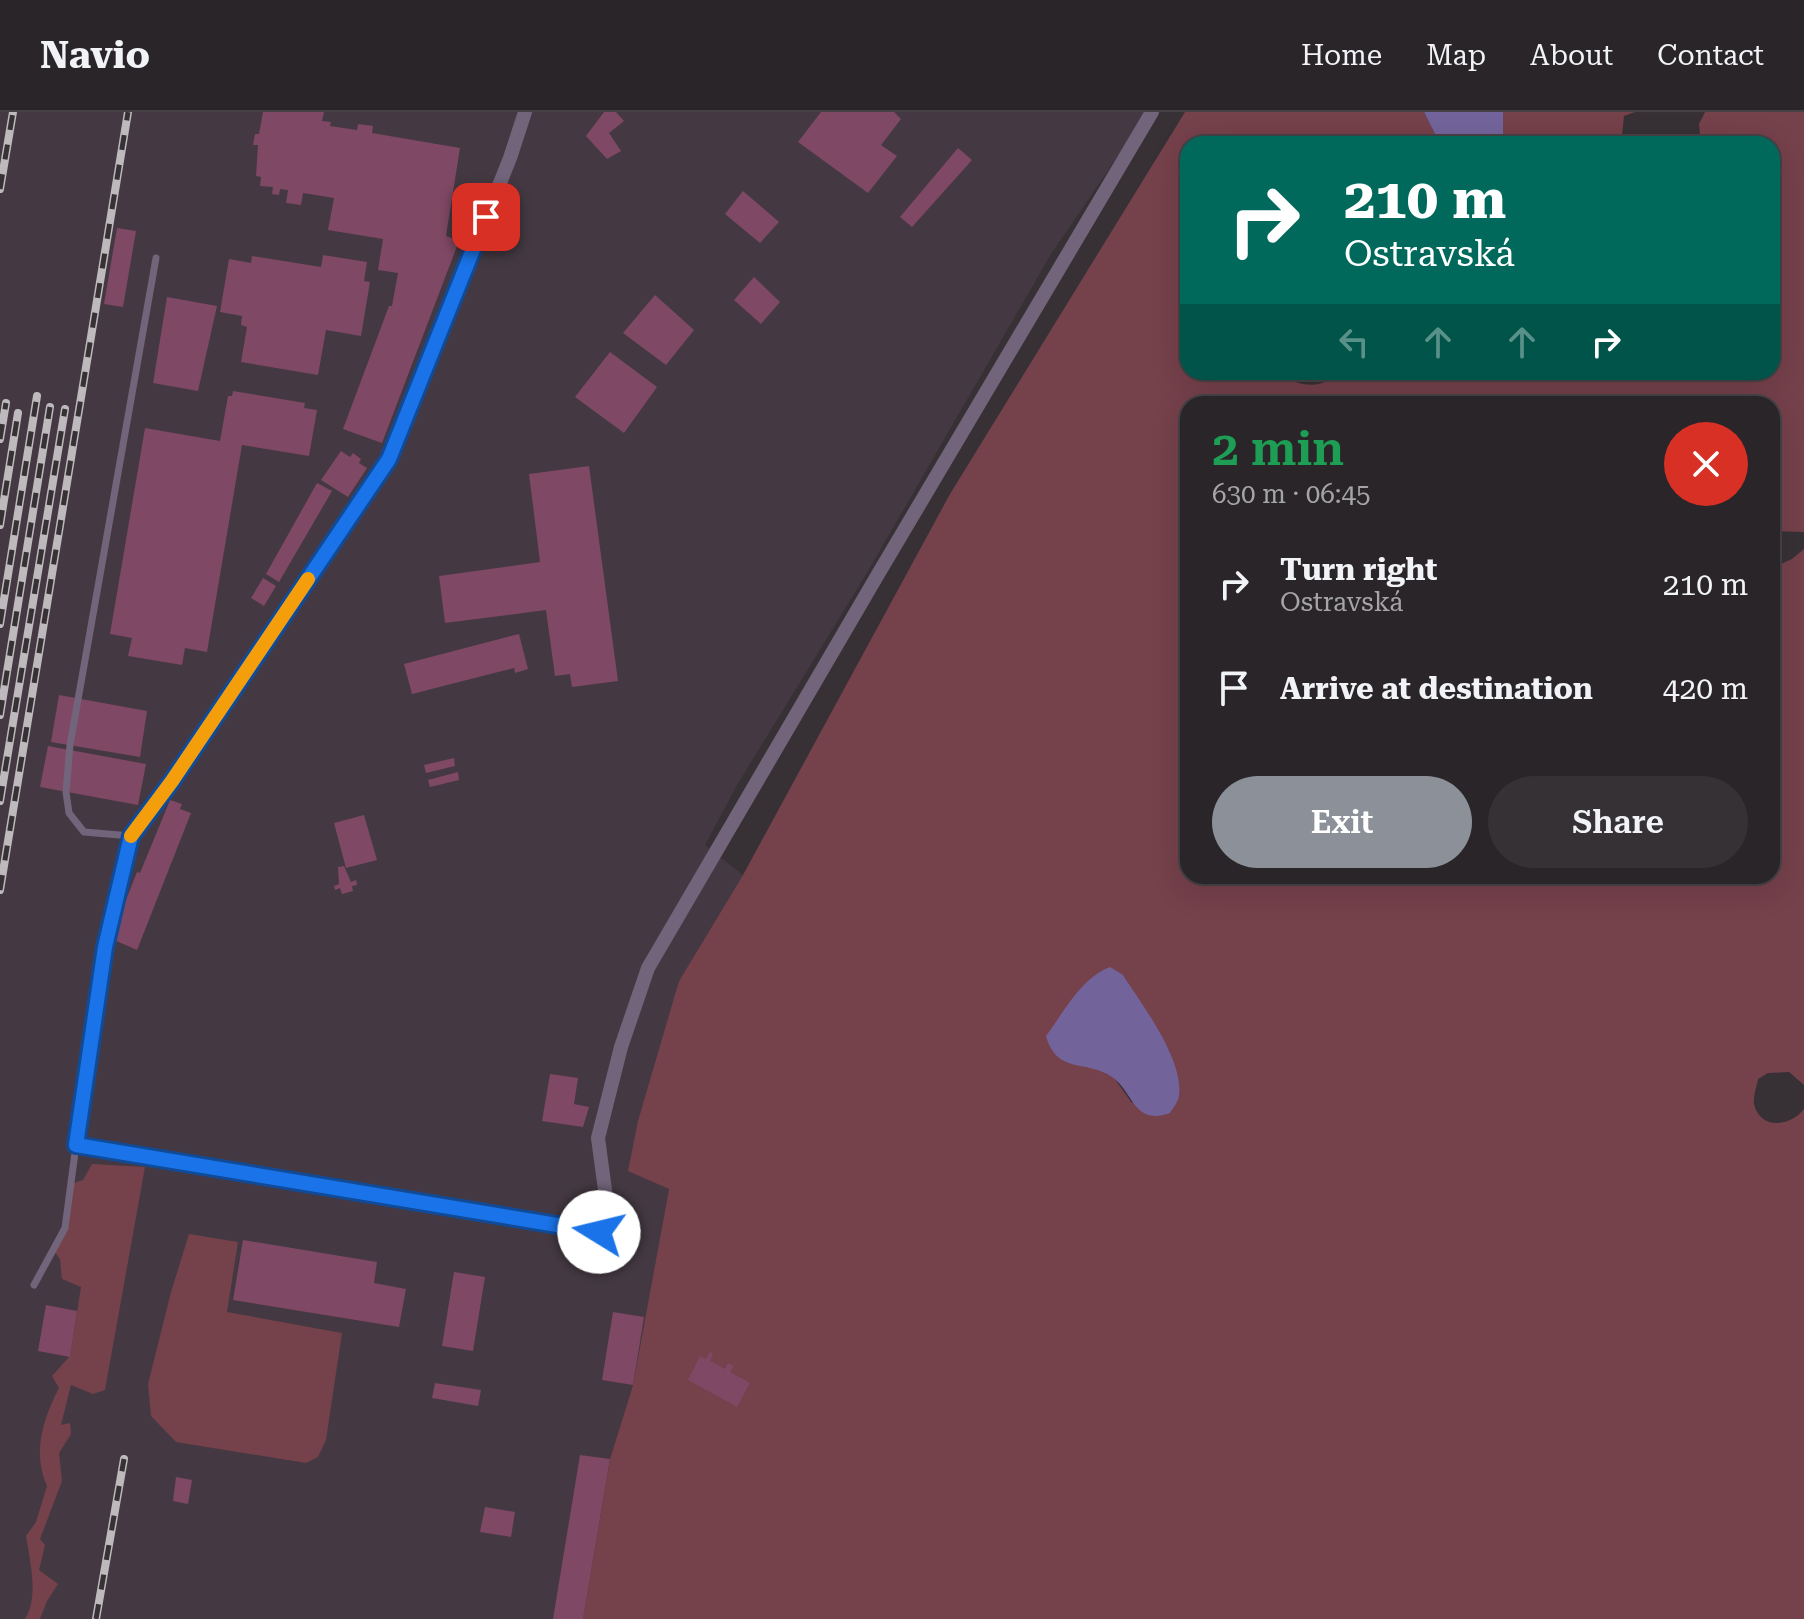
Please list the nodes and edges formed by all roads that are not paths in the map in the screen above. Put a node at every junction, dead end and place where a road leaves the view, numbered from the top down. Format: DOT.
graph roads {
  1 [pos="525,112"];
  2 [pos="1152,112"];
  3 [pos="156,258"];
  4 [pos="131,836"];
  5 [pos="76,1145"];
  6 [pos="34,1285"];
  1 -- 4 [label="street"];
  2 -- 5 [label="street"];
  3 -- 4 [label="lane"];
  4 -- 5 [label="street"];
  5 -- 6 [label="lane"];
}
